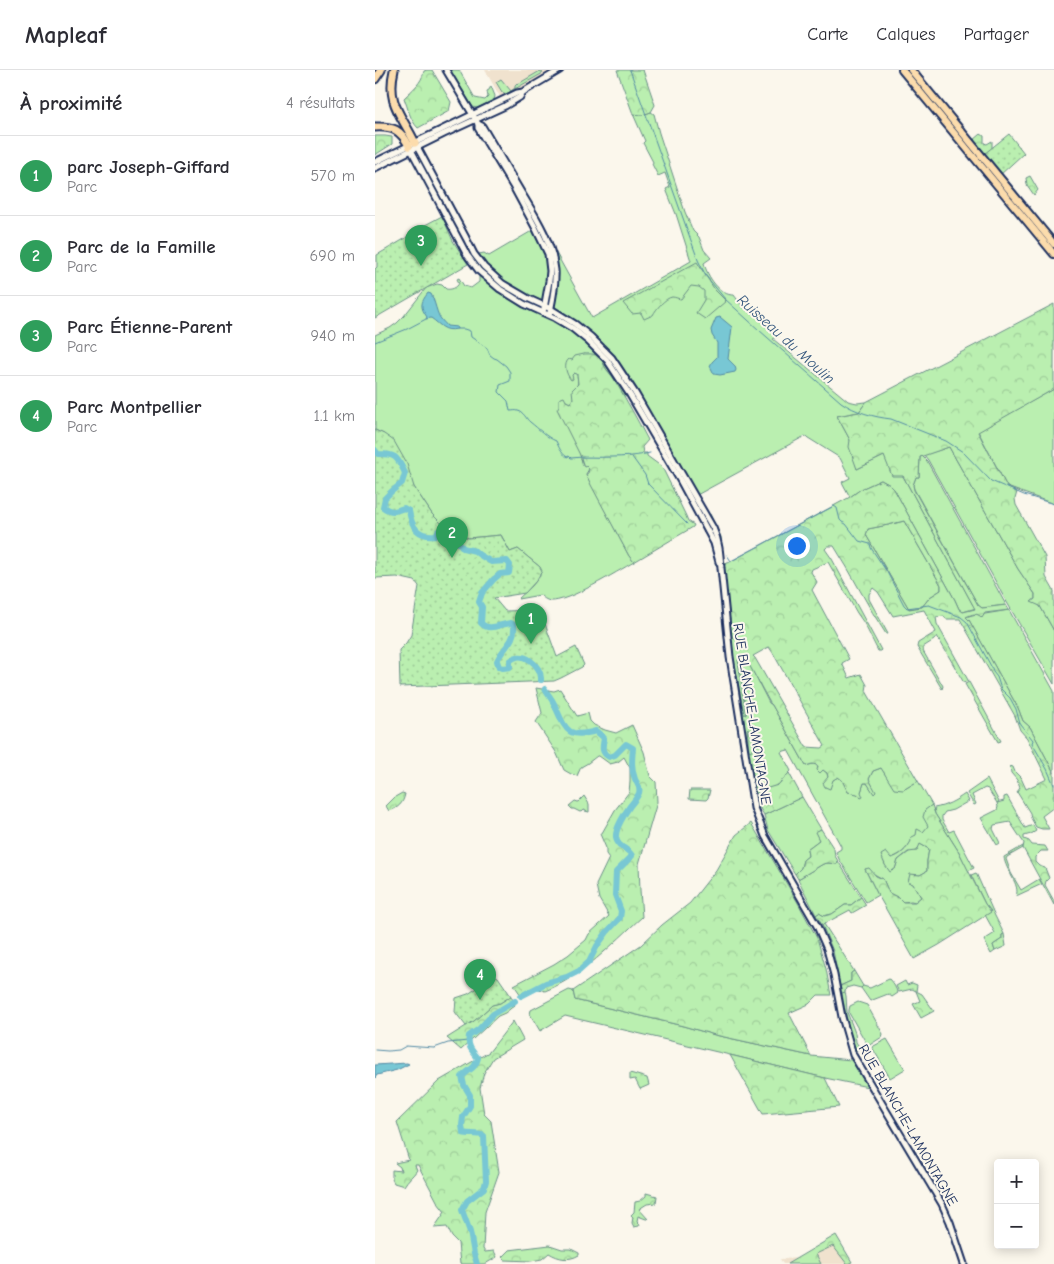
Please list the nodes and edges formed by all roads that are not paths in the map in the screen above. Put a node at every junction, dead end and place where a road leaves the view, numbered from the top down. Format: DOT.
graph roads {
  1 [pos="381,70"];
  2 [pos="393,70"];
  3 [pos="446,70"];
  4 [pos="560,70"];
  5 [pos="902,70"];
  6 [pos="911,70"];
  7 [pos="375,79"];
  8 [pos="475,120"];
  9 [pos="375,126"];
  10 [pos="413,147"];
  11 [pos="375,162"];
  12 [pos="375,168"];
  13 [pos="1054,244"];
  14 [pos="1054,254"];
  15 [pos="544,309"];
  16 [pos="550,312"];
  17 [pos="964,1264"];
  1 -- 7 [label="highway"];
  2 -- 10 [label="highway"];
  3 -- 8 [label="street"];
  4 -- 8 [label="street"];
  5 -- 14 [label="main road"];
  6 -- 13 [label="main road"];
  8 -- 10 [label="street"];
  8 -- 15 [label="street"];
  8 -- 16 [label="street"];
  9 -- 10 [label="highway"];
  10 -- 11 [label="street"];
  10 -- 12 [label="street"];
  10 -- 15 [label="street, RUE BLANCHE-LAMONTAGNE"];
  15 -- 16 [label="street, RUE BLANCHE-LAMONTAGNE"];
  16 -- 17 [label="street, RUE BLANCHE-LAMONTAGNE"];
}
